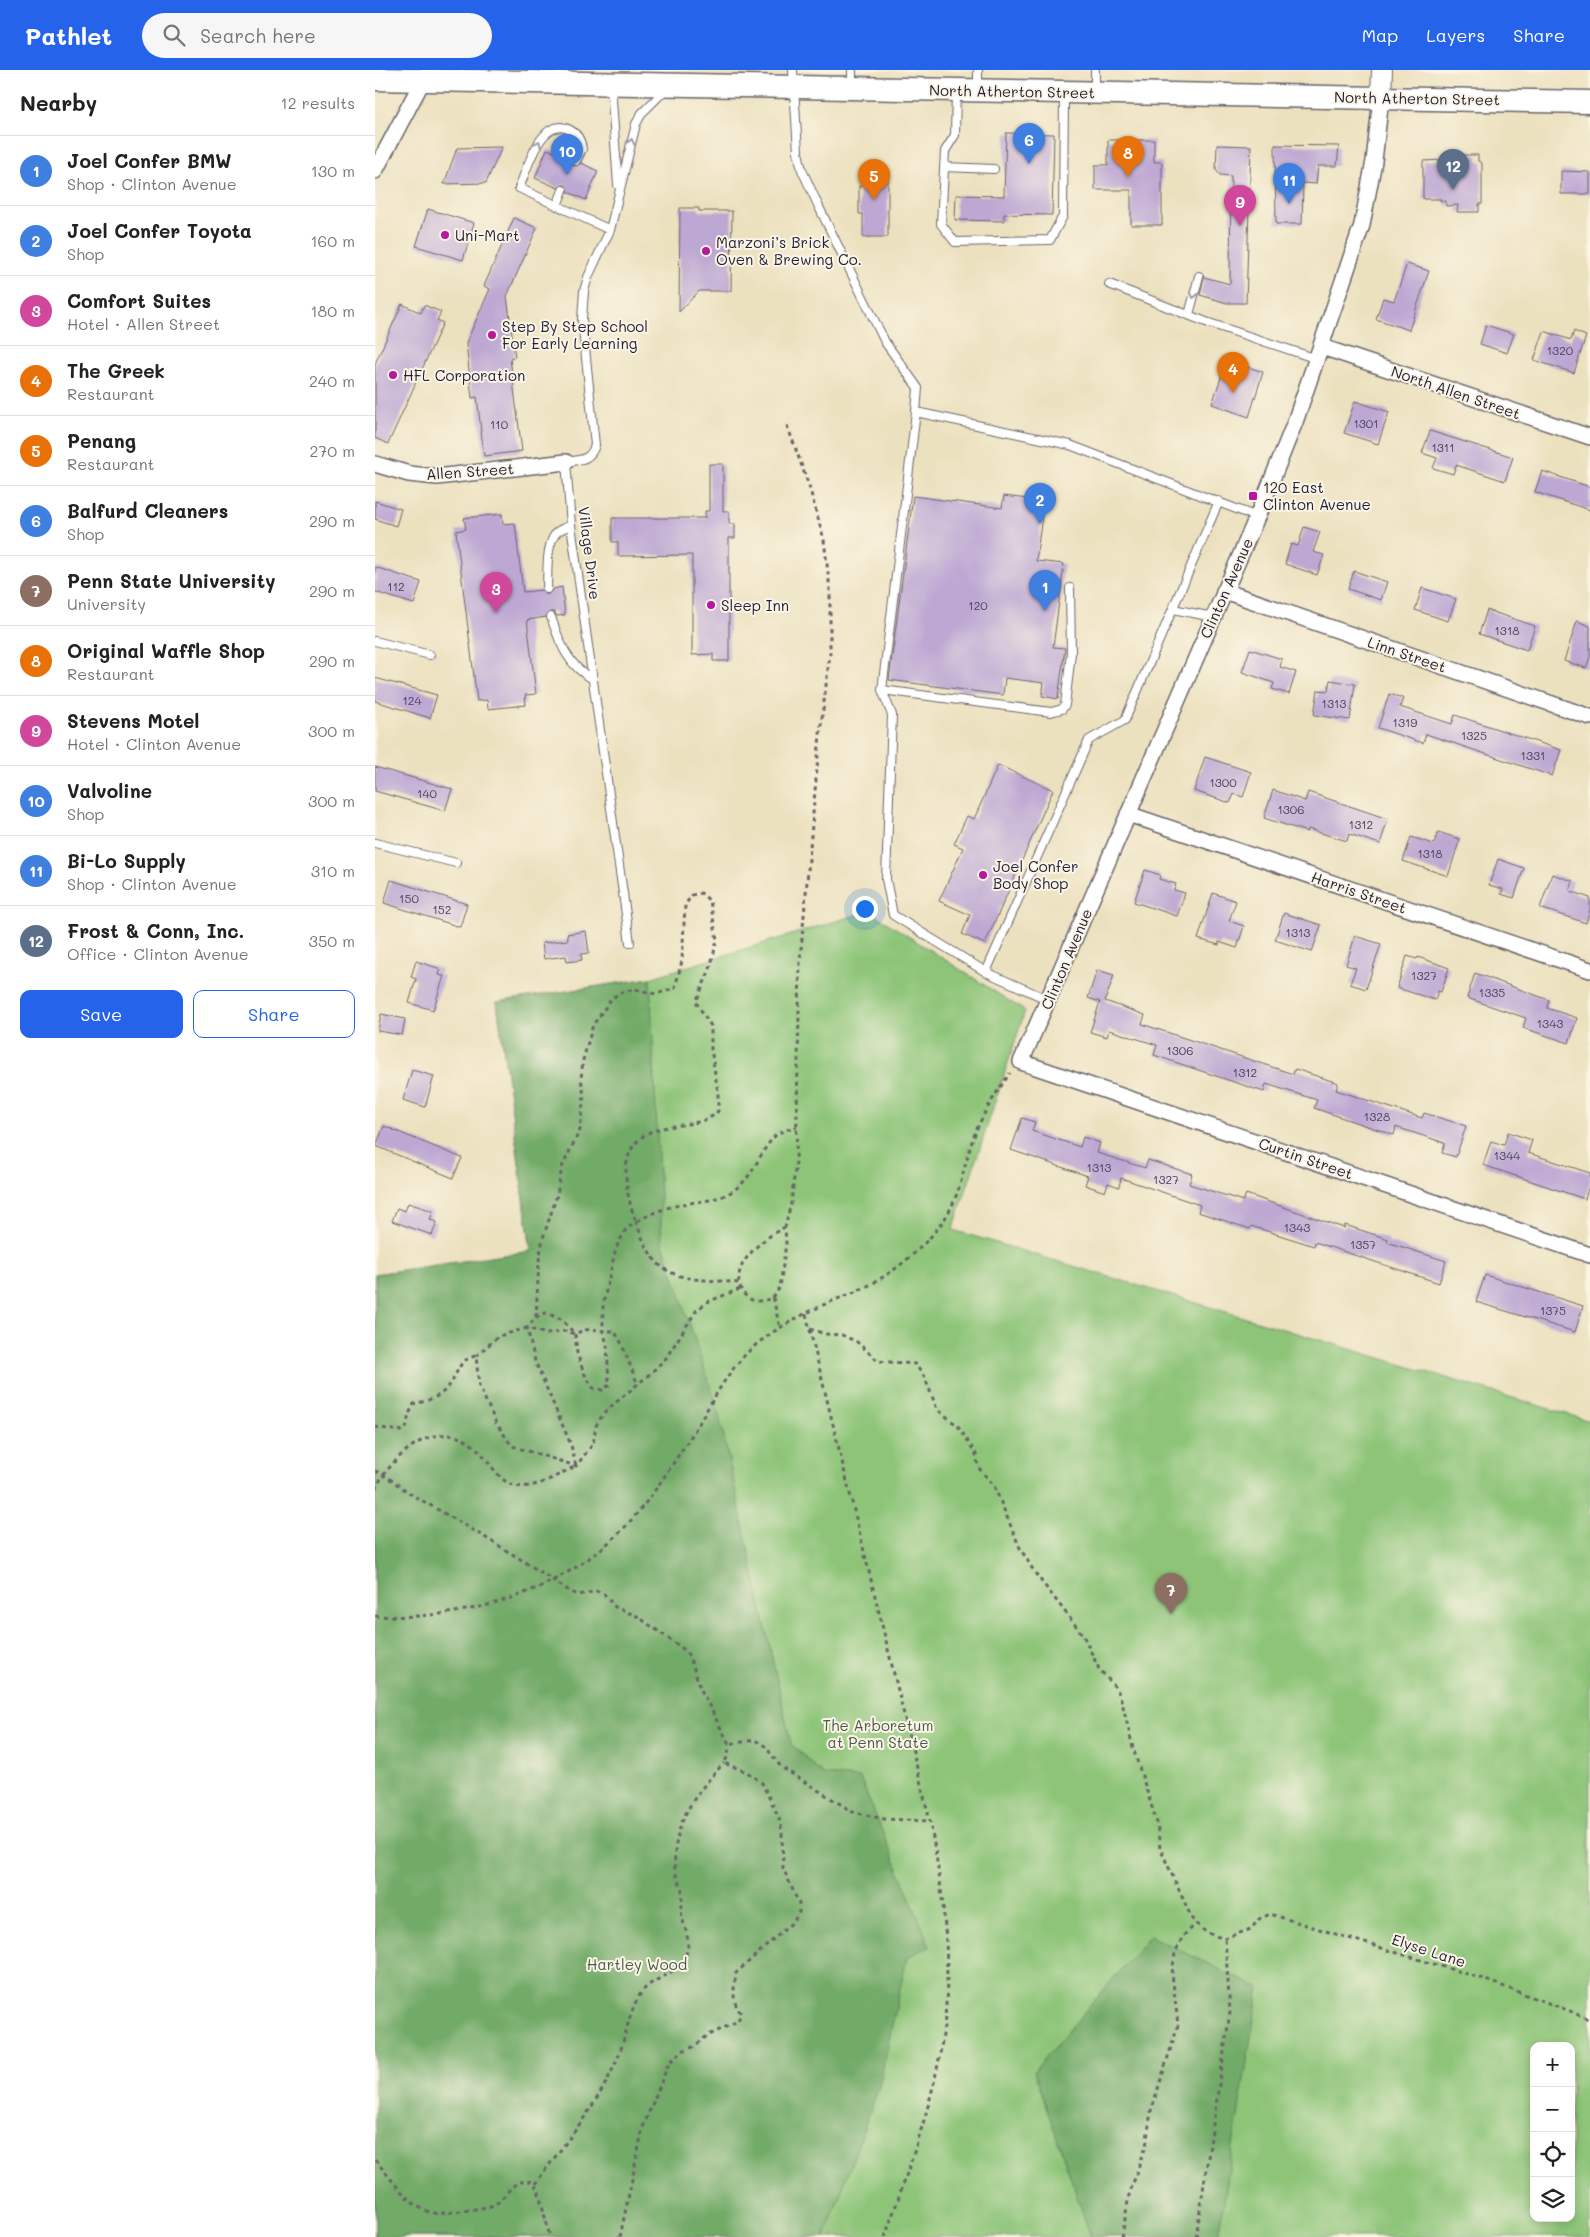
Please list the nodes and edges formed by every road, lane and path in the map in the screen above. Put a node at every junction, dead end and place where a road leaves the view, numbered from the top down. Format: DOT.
graph roads {
  1 [pos="1095,70"];
  2 [pos="1382,70"];
  3 [pos="425,75"];
  4 [pos="506,76"];
  5 [pos="375,79"];
  6 [pos="794,79"];
  7 [pos="852,79"];
  8 [pos="611,83"];
  9 [pos="971,83"];
  10 [pos="676,85"];
  11 [pos="1064,92"];
  12 [pos="1095,92"];
  13 [pos="1381,98"];
  14 [pos="1587,99"];
  15 [pos="576,161"];
  16 [pos="944,167"];
  17 [pos="994,169"];
  18 [pos="375,171"];
  19 [pos="619,189"];
  20 [pos="563,190"];
  21 [pos="557,206"];
  22 [pos="610,230"];
  23 [pos="1199,276"];
  24 [pos="1109,284"];
  25 [pos="1189,315"];
  26 [pos="1320,353"];
  27 [pos="916,412"];
  28 [pos="787,425"];
  29 [pos="1590,437"];
  30 [pos="566,462"];
  31 [pos="375,464"];
  32 [pos="1219,501"];
  33 [pos="1257,516"];
  34 [pos="571,525"];
  35 [pos="1070,588"];
  36 [pos="547,589"];
  37 [pos="1224,591"];
  38 [pos="1173,609"];
  39 [pos="551,616"];
  40 [pos="1213,617"];
  41 [pos="375,641"];
  42 [pos="430,655"];
  43 [pos="593,679"];
  44 [pos="882,690"];
  45 [pos="1590,716"];
  46 [pos="1128,814"];
  47 [pos="375,843"];
  48 [pos="456,863"];
  49 [pos="630,943"];
  50 [pos="1590,970"];
  51 [pos="986,972"];
  52 [pos="1049,1000"];
  53 [pos="1021,1062"];
  54 [pos="797,1127"];
  55 [pos="636,1222"];
  56 [pos="785,1227"];
  57 [pos="1590,1254"];
  58 [pos="738,1283"];
  59 [pos="740,1289"];
  60 [pos="773,1298"];
  61 [pos="806,1314"];
  62 [pos="535,1318"];
  63 [pos="527,1328"];
  64 [pos="780,1328"];
  65 [pos="810,1330"];
  66 [pos="603,1332"];
  67 [pos="575,1334"];
  68 [pos="476,1356"];
  69 [pos="638,1386"];
  70 [pos="375,1427"];
  71 [pos="576,1466"];
  72 [pos="375,1471"];
  73 [pos="383,1474"];
  74 [pos="375,1489"];
  75 [pos="553,1580"];
  76 [pos="375,1616"];
  77 [pos="729,1744"];
  78 [pos="724,1763"];
  79 [pos="930,1821"];
  80 [pos="1196,1924"];
  81 [pos="1225,1938"];
  82 [pos="1590,2020"];
  83 [pos="375,2160"];
  84 [pos="535,2184"];
  85 [pos="550,2237"];
  86 [pos="620,2237"];
  87 [pos="885,2237"];
  88 [pos="1122,2237"];
  89 [pos="1196,2237"];
  1 -- 12 [label="lane"];
  2 -- 13 [label="main road"];
  3 -- 4 [label="main road, North Atherton Street"];
  3 -- 5 [label="main road, North Atherton Street"];
  3 -- 18 [label="street"];
  4 -- 8 [label="main road, North Atherton Street"];
  6 -- 7 [label="main road, North Atherton Street"];
  6 -- 10 [label="main road, North Atherton Street"];
  6 -- 27 [label="lane"];
  7 -- 9 [label="main road, North Atherton Street"];
  8 -- 10 [label="main road, North Atherton Street"];
  8 -- 19 [label="lane"];
  9 -- 11 [label="main road, North Atherton Street"];
  9 -- 16 [label="lane"];
  19 -- 10 [label="lane, one-way"];
  11 -- 12 [label="main road, North Atherton Street"];
  11 -- 16 [label="lane"];
  12 -- 13 [label="main road, North Atherton Street"];
  13 -- 14 [label="main road, North Atherton Street"];
  13 -- 26 [label="street, Clinton Avenue"];
  21 -- 15 [label="lane, one-way"];
  16 -- 17 [label="lane"];
  19 -- 22 [label="lane"];
  20 -- 21 [label="lane"];
  21 -- 22 [label="lane"];
  22 -- 30 [label="lane"];
  23 -- 25 [label="lane, one-way"];
  24 -- 25 [label="lane"];
  25 -- 26 [label="lane"];
  26 -- 29 [label="street, North Allen Street"];
  26 -- 33 [label="street, Clinton Avenue"];
  27 -- 32 [label="lane"];
  27 -- 44 [label="lane"];
  28 -- 54 [label="path"];
  30 -- 31 [label="street, Allen Street"];
  30 -- 34 [label="lane, Village Drive"];
  32 -- 33 [label="lane"];
  32 -- 38 [label="lane"];
  33 -- 37 [label="street, Clinton Avenue"];
  34 -- 36 [label="lane"];
  34 -- 43 [label="lane, Village Drive"];
  35 -- 44 [label="lane"];
  37 -- 40 [label="street, Clinton Avenue"];
  37 -- 45 [label="street, Linn Street"];
  38 -- 40 [label="lane"];
  38 -- 51 [label="lane"];
  39 -- 43 [label="lane"];
  40 -- 46 [label="street, Clinton Avenue"];
  41 -- 42 [label="lane"];
  43 -- 49 [label="lane, Village Drive"];
  44 -- 51 [label="lane"];
  46 -- 50 [label="street, Harris Street"];
  46 -- 52 [label="street, Clinton Avenue"];
  47 -- 48 [label="lane"];
  51 -- 52 [label="lane"];
  52 -- 53 [label="street, Clinton Avenue"];
  53 -- 57 [label="street, Curtin Street"];
  53 -- 61 [label="path"];
  54 -- 55 [label="path"];
  54 -- 56 [label="path"];
  55 -- 58 [label="path"];
  55 -- 62 [label="path"];
  55 -- 66 [label="path"];
  56 -- 58 [label="path"];
  56 -- 60 [label="path"];
  58 -- 59 [label="path"];
  59 -- 60 [label="path"];
  59 -- 69 [label="path"];
  60 -- 64 [label="path"];
  61 -- 64 [label="path"];
  61 -- 65 [label="path"];
  62 -- 63 [label="path"];
  62 -- 67 [label="path"];
  63 -- 67 [label="path"];
  63 -- 68 [label="path"];
  63 -- 71 [label="path"];
  64 -- 75 [label="path"];
  65 -- 79 [label="path"];
  65 -- 80 [label="path"];
  66 -- 67 [label="path"];
  66 -- 67 [label="path"];
  66 -- 69 [label="path"];
  68 -- 70 [label="path"];
  68 -- 71 [label="path"];
  69 -- 71 [label="path"];
  71 -- 73 [label="path"];
  72 -- 73 [label="path"];
  73 -- 74 [label="path"];
  73 -- 75 [label="path"];
  75 -- 76 [label="path"];
  75 -- 77 [label="path"];
  77 -- 78 [label="path"];
  77 -- 79 [label="path"];
  78 -- 84 [label="path"];
  78 -- 86 [label="path"];
  79 -- 87 [label="path"];
  80 -- 81 [label="path"];
  80 -- 88 [label="path"];
  81 -- 82 [label="path, Elyse Lane"];
  81 -- 89 [label="path"];
  83 -- 84 [label="path"];
  84 -- 85 [label="path"];
}
